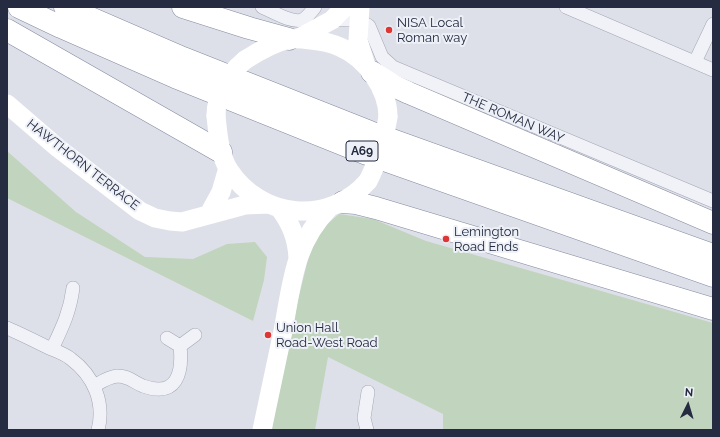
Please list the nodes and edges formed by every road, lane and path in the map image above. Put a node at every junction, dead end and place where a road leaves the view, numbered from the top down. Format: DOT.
graph roads {
  1 [pos="19,7"];
  2 [pos="66,7"];
  3 [pos="183,7"];
  4 [pos="262,7"];
  5 [pos="315,7"];
  6 [pos="566,7"];
  7 [pos="596,13"];
  8 [pos="339,14"];
  9 [pos="360,14"];
  10 [pos="713,24"];
  11 [pos="7,30"];
  12 [pos="293,39"];
  13 [pos="695,62"];
  14 [pos="369,70"];
  15 [pos="713,70"];
  16 [pos="7,104"];
  17 [pos="224,160"];
  18 [pos="713,201"];
  19 [pos="336,204"];
  20 [pos="274,206"];
  21 [pos="209,214"];
  22 [pos="713,223"];
  23 [pos="713,255"];
  24 [pos="298,258"];
  25 [pos="713,276"];
  26 [pos="73,288"];
  27 [pos="713,309"];
  28 [pos="7,328"];
  29 [pos="195,335"];
  30 [pos="167,338"];
  31 [pos="180,346"];
  32 [pos="52,349"];
  33 [pos="94,386"];
  34 [pos="368,392"];
  35 [pos="98,430"];
  36 [pos="262,430"];
  37 [pos="367,430"];
  1 -- 25 [label="highway, A69"];
  2 -- 23 [label="highway, A69"];
  3 -- 12 [label="highway"];
  4 -- 5 [label="street"];
  6 -- 7 [label="street"];
  7 -- 13 [label="street"];
  8 -- 9 [label="street"];
  8 -- 12 [label="main road"];
  9 -- 14 [label="main road"];
  9 -- 18 [label="street, THE ROMAN WAY"];
  10 -- 13 [label="street"];
  11 -- 17 [label="highway"];
  12 -- 14 [label="main road"];
  12 -- 17 [label="main road, bridge"];
  13 -- 15 [label="street"];
  14 -- 19 [label="main road, bridge"];
  14 -- 22 [label="highway"];
  16 -- 21 [label="main road, HAWTHORN TERRACE"];
  17 -- 20 [label="main road"];
  17 -- 21 [label="main road"];
  19 -- 20 [label="main road"];
  19 -- 24 [label="main road"];
  19 -- 27 [label="highway"];
  20 -- 21 [label="main road, HAWTHORN TERRACE"];
  20 -- 24 [label="main road"];
  24 -- 36 [label="main road"];
  26 -- 32 [label="street"];
  28 -- 32 [label="street"];
  29 -- 31 [label="street"];
  30 -- 31 [label="street"];
  31 -- 33 [label="street"];
  32 -- 33 [label="street"];
  33 -- 35 [label="street"];
  34 -- 37 [label="street"];
}
